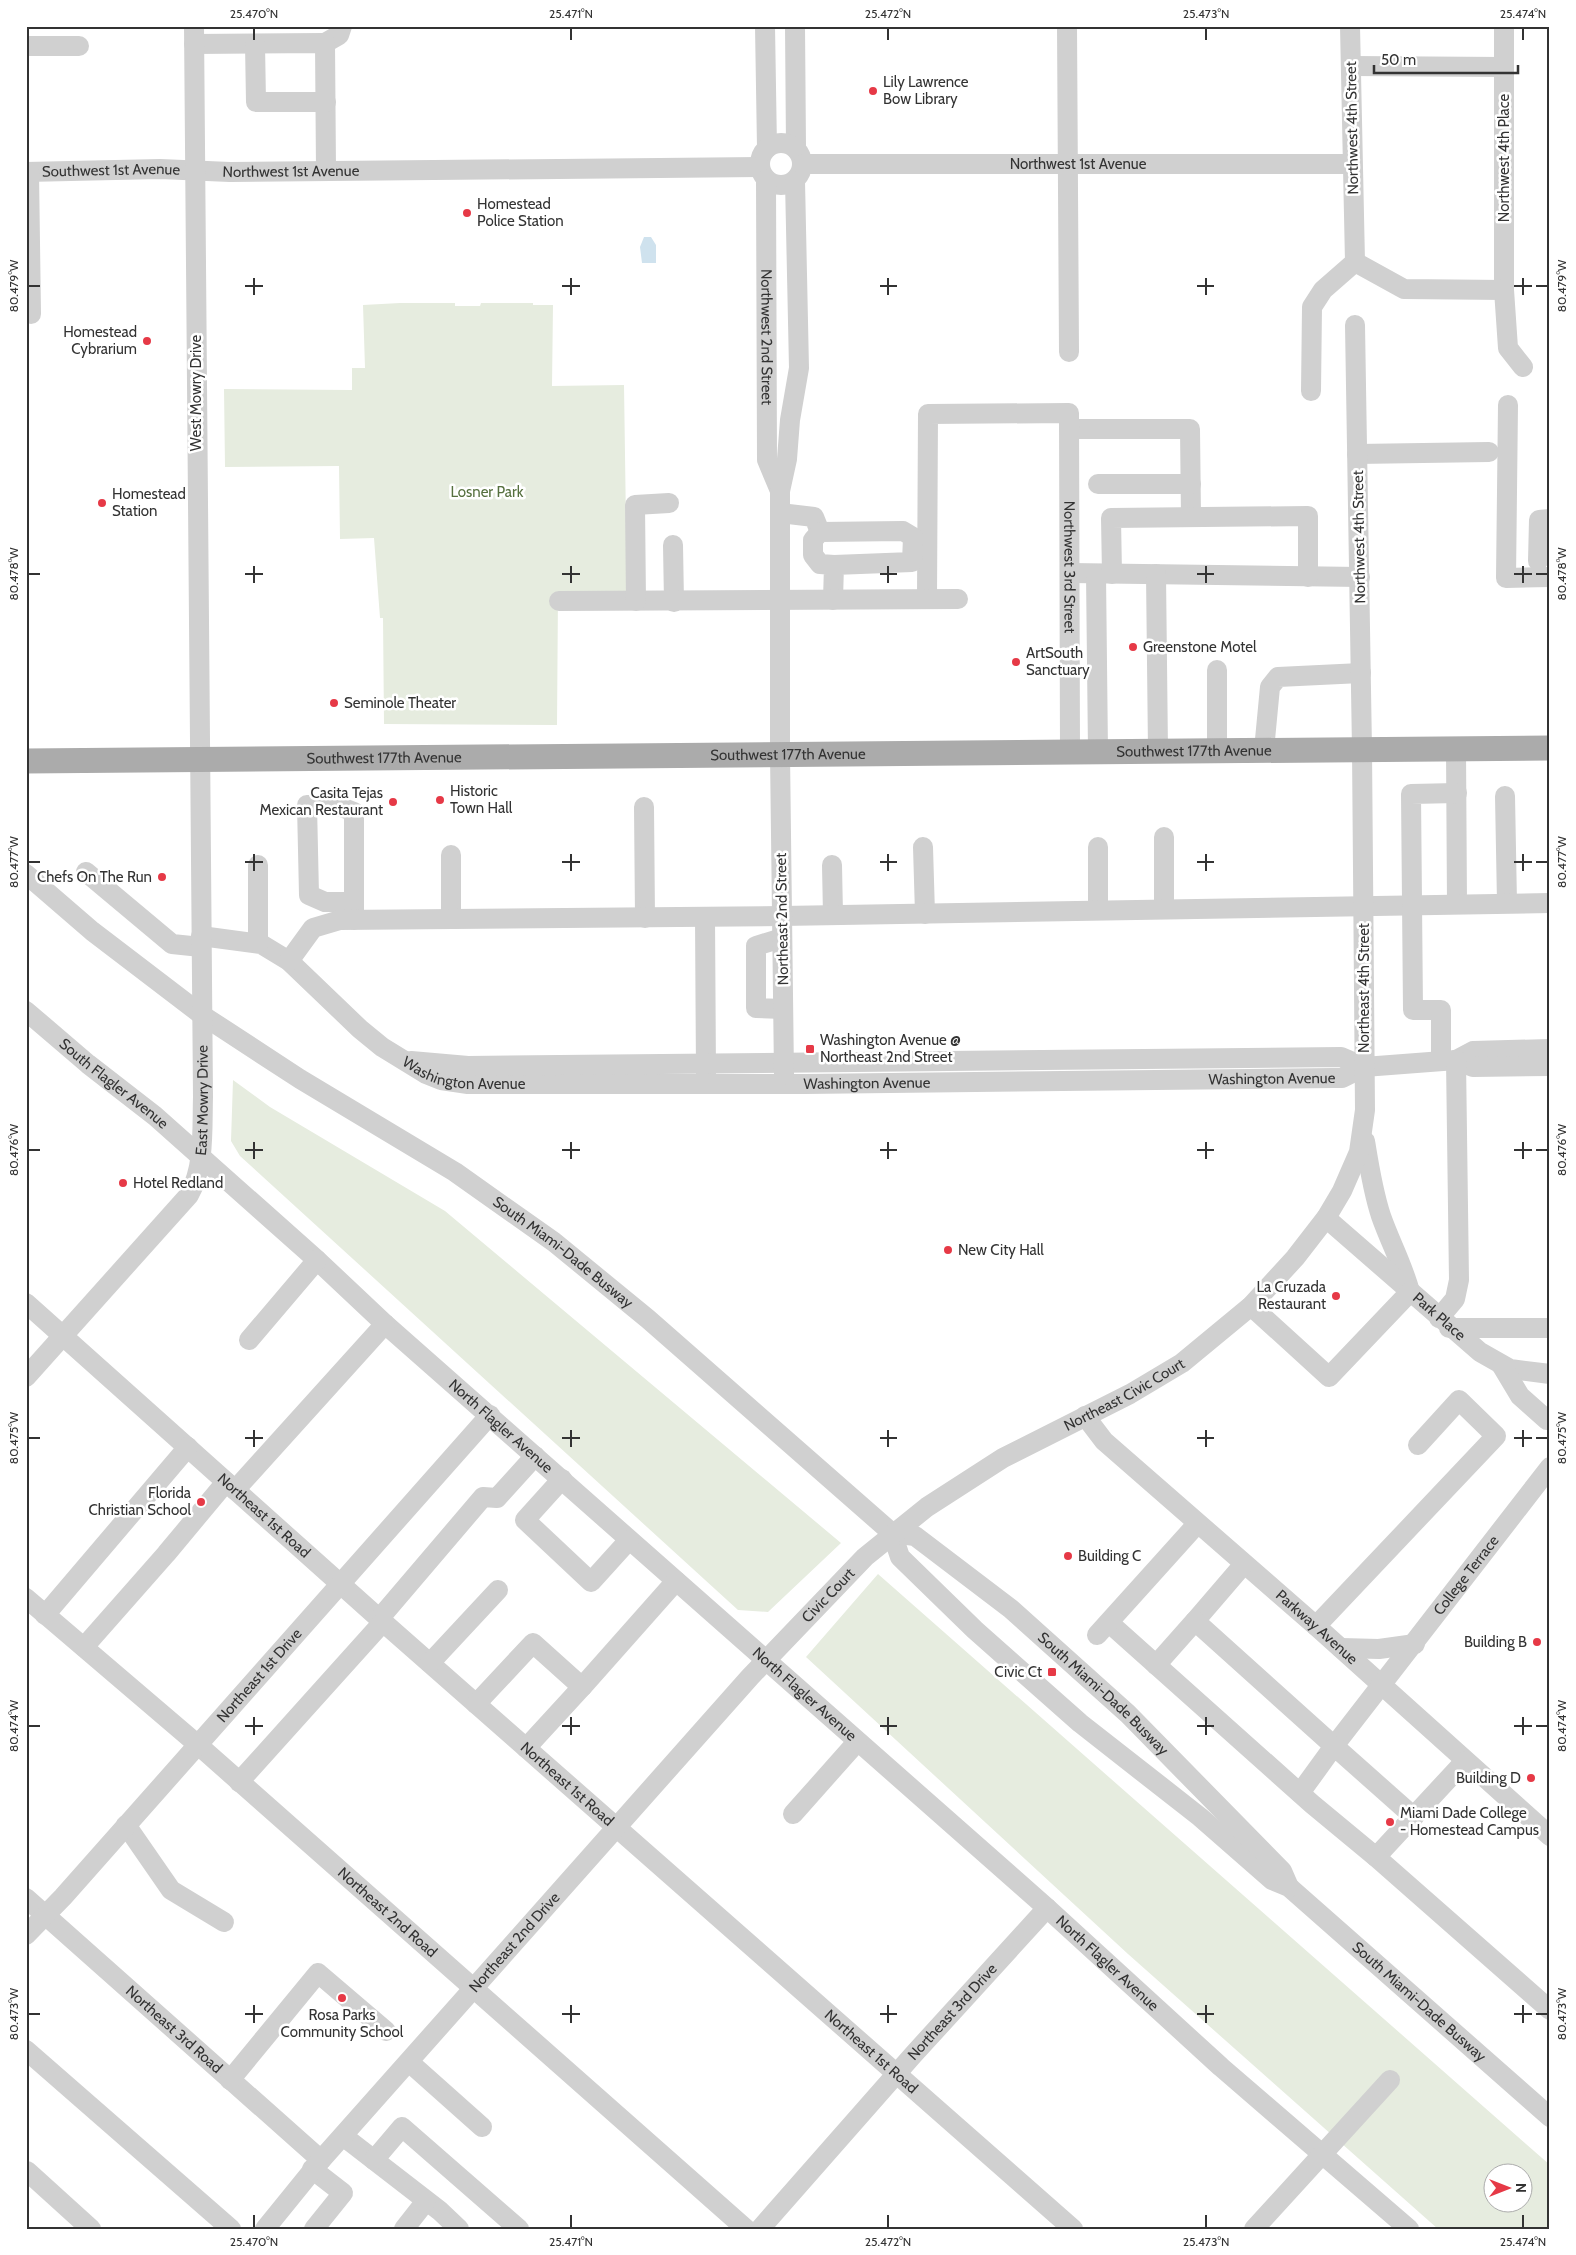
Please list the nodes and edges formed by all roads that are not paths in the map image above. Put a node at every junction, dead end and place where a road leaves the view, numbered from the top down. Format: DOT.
graph roads {
  1 [pos="342,26"];
  2 [pos="765,26"];
  3 [pos="795,26"];
  4 [pos="1067,26"];
  5 [pos="1350,26"];
  6 [pos="1504,26"];
  7 [pos="194,35"];
  8 [pos="325,43"];
  9 [pos="255,44"];
  10 [pos="26,46"];
  11 [pos="79,46"];
  12 [pos="1351,66"];
  13 [pos="1504,67"];
  14 [pos="326,102"];
  15 [pos="1068,163"];
  16 [pos="798,164"];
  17 [pos="1352,164"];
  18 [pos="764,165"];
  19 [pos="195,170"];
  20 [pos="326,170"];
  21 [pos="28,172"];
  22 [pos="1355,262"];
  23 [pos="1504,290"];
  24 [pos="767,303"];
  25 [pos="798,303"];
  26 [pos="31,314"];
  27 [pos="1355,325"];
  28 [pos="1069,352"];
  29 [pos="1523,367"];
  30 [pos="1311,391"];
  31 [pos="1508,405"];
  32 [pos="767,420"];
  33 [pos="790,420"];
  34 [pos="1069,421"];
  35 [pos="1489,452"];
  36 [pos="1357,454"];
  37 [pos="1098,484"];
  38 [pos="1191,484"];
  39 [pos="780,491"];
  40 [pos="669,503"];
  41 [pos="780,513"];
  42 [pos="1191,517"];
  43 [pos="1550,519"];
  44 [pos="820,532"];
  45 [pos="673,545"];
  46 [pos="834,565"];
  47 [pos="1544,569"];
  48 [pos="1070,574"];
  49 [pos="1104,574"];
  50 [pos="1156,574"];
  51 [pos="1308,577"];
  52 [pos="1360,578"];
  53 [pos="928,599"];
  54 [pos="958,599"];
  55 [pos="780,600"];
  56 [pos="833,600"];
  57 [pos="558,601"];
  58 [pos="636,601"];
  59 [pos="674,602"];
  60 [pos="1217,670"];
  61 [pos="1361,673"];
  62 [pos="1456,748"];
  63 [pos="1550,748"];
  64 [pos="1362,749"];
  65 [pos="1217,750"];
  66 [pos="1264,750"];
  67 [pos="1158,751"];
  68 [pos="1070,752"];
  69 [pos="1098,752"];
  70 [pos="780,754"];
  71 [pos="199,759"];
  72 [pos="26,761"];
  73 [pos="1457,793"];
  74 [pos="1506,796"];
  75 [pos="644,807"];
  76 [pos="1164,837"];
  77 [pos="923,847"];
  78 [pos="1098,847"];
  79 [pos="451,855"];
  80 [pos="832,865"];
  81 [pos="258,866"];
  82 [pos="86,872"];
  83 [pos="26,874"];
  84 [pos="1550,903"];
  85 [pos="1457,904"];
  86 [pos="1507,904"];
  87 [pos="1363,905"];
  88 [pos="1411,905"];
  89 [pos="1164,909"];
  90 [pos="1098,910"];
  91 [pos="354,911"];
  92 [pos="925,914"];
  93 [pos="833,915"];
  94 [pos="782,916"];
  95 [pos="705,917"];
  96 [pos="645,918"];
  97 [pos="451,919"];
  98 [pos="782,938"];
  99 [pos="201,942"];
  100 [pos="258,943"];
  101 [pos="289,961"];
  102 [pos="783,1009"];
  103 [pos="26,1011"];
  104 [pos="202,1015"];
  105 [pos="1550,1049"];
  106 [pos="404,1060"];
  107 [pos="1449,1060"];
  108 [pos="783,1062"];
  109 [pos="706,1063"];
  110 [pos="1550,1066"];
  111 [pos="1364,1067"];
  112 [pos="706,1084"];
  113 [pos="784,1084"];
  114 [pos="1363,1129"];
  115 [pos="200,1158"];
  116 [pos="1326,1218"];
  117 [pos="317,1260"];
  118 [pos="1410,1292"];
  119 [pos="26,1304"];
  120 [pos="1251,1306"];
  121 [pos="1444,1323"];
  122 [pos="385,1324"];
  123 [pos="1550,1328"];
  124 [pos="63,1336"];
  125 [pos="248,1340"];
  126 [pos="1502,1366"];
  127 [pos="1550,1374"];
  128 [pos="26,1377"];
  129 [pos="490,1415"];
  130 [pos="1086,1416"];
  131 [pos="1547,1420"];
  132 [pos="1418,1445"];
  133 [pos="188,1448"];
  134 [pos="535,1456"];
  135 [pos="1550,1467"];
  136 [pos="562,1480"];
  137 [pos="230,1486"];
  138 [pos="1198,1524"];
  139 [pos="892,1533"];
  140 [pos="629,1540"];
  141 [pos="1244,1564"];
  142 [pos="676,1581"];
  143 [pos="340,1584"];
  144 [pos="498,1590"];
  145 [pos="26,1598"];
  146 [pos="45,1614"];
  147 [pos="381,1620"];
  148 [pos="1195,1621"];
  149 [pos="1316,1626"];
  150 [pos="1116,1629"];
  151 [pos="1097,1635"];
  152 [pos="1415,1644"];
  153 [pos="84,1647"];
  154 [pos="1341,1648"];
  155 [pos="767,1659"];
  156 [pos="430,1663"];
  157 [pos="1156,1666"];
  158 [pos="1383,1686"];
  159 [pos="582,1687"];
  160 [pos="476,1704"];
  161 [pos="857,1742"];
  162 [pos="197,1744"];
  163 [pos="1334,1746"];
  164 [pos="526,1748"];
  165 [pos="1465,1761"];
  166 [pos="239,1782"];
  167 [pos="1300,1793"];
  168 [pos="793,1814"];
  169 [pos="1414,1817"];
  170 [pos="126,1825"];
  171 [pos="617,1827"];
  172 [pos="1550,1836"];
  173 [pos="1376,1857"];
  174 [pos="1290,1887"];
  175 [pos="26,1898"];
  176 [pos="1047,1908"];
  177 [pos="46,1915"];
  178 [pos="224,1922"];
  179 [pos="26,1935"];
  180 [pos="474,1988"];
  181 [pos="1550,2010"];
  182 [pos="386,2031"];
  183 [pos="26,2050"];
  184 [pos="409,2062"];
  185 [pos="897,2073"];
  186 [pos="230,2080"];
  187 [pos="1390,2080"];
  188 [pos="1550,2117"];
  189 [pos="482,2127"];
  190 [pos="343,2136"];
  191 [pos="1323,2153"];
  192 [pos="374,2160"];
  193 [pos="317,2165"];
  194 [pos="27,2171"];
  195 [pos="426,2200"];
  196 [pos="511,2226"];
  197 [pos="90,2229"];
  198 [pos="231,2229"];
  199 [pos="265,2229"];
  200 [pos="314,2229"];
  201 [pos="404,2229"];
  202 [pos="459,2229"];
  203 [pos="746,2229"];
  204 [pos="760,2229"];
  205 [pos="1073,2229"];
  206 [pos="1254,2229"];
  207 [pos="1409,2229"];
  1 -- 8 [label="street"];
  2 -- 18 [label="street, Northwest 2nd Street"];
  3 -- 16 [label="street, Northwest 2nd Street"];
  4 -- 15 [label="street"];
  5 -- 12 [label="street, Northwest 4th Street"];
  6 -- 13 [label="street, Northwest 4th Place"];
  7 -- 9 [label="street"];
  7 -- 19 [label="street, West Mowry Drive"];
  8 -- 9 [label="street"];
  8 -- 14 [label="street"];
  9 -- 14 [label="street"];
  10 -- 11 [label="street"];
  12 -- 13 [label="street"];
  12 -- 17 [label="street, Northwest 4th Street"];
  13 -- 23 [label="street, Northwest 4th Place"];
  14 -- 20 [label="street"];
  15 -- 16 [label="street, Northwest 1st Avenue"];
  15 -- 17 [label="street, Northwest 1st Avenue"];
  15 -- 28 [label="street"];
  16 -- 18 [label="street"];
  16 -- 18 [label="street"];
  16 -- 25 [label="street, Northwest 2nd Street"];
  17 -- 22 [label="street, Northwest 4th Street"];
  18 -- 20 [label="street, Northwest 1st Avenue"];
  18 -- 24 [label="street, Northwest 2nd Street"];
  19 -- 20 [label="street, Northwest 1st Avenue"];
  19 -- 21 [label="street, Southwest 1st Avenue"];
  19 -- 71 [label="street, West Mowry Drive"];
  21 -- 26 [label="street"];
  22 -- 23 [label="street"];
  22 -- 30 [label="street"];
  23 -- 29 [label="street, Northwest 4th Place"];
  24 -- 25 [label="street"];
  24 -- 32 [label="street, Northwest 2nd Street"];
  25 -- 33 [label="street, Northwest 2nd Street"];
  27 -- 36 [label="street, Northwest 4th Street"];
  31 -- 47 [label="street"];
  32 -- 33 [label="street"];
  32 -- 39 [label="street, Northwest 2nd Street"];
  33 -- 39 [label="street, Northwest 2nd Street"];
  34 -- 38 [label="street"];
  34 -- 48 [label="street, Northwest 3rd Street"];
  34 -- 53 [label="street"];
  35 -- 36 [label="street"];
  36 -- 52 [label="street, Northwest 4th Street"];
  37 -- 38 [label="street"];
  38 -- 42 [label="street"];
  39 -- 41 [label="street, Northwest 2nd Street"];
  40 -- 58 [label="street"];
  41 -- 44 [label="street"];
  41 -- 55 [label="street, Northwest 2nd Street"];
  42 -- 49 [label="street"];
  42 -- 51 [label="street"];
  43 -- 47 [label="street"];
  44 -- 46 [label="street"];
  44 -- 46 [label="street"];
  45 -- 59 [label="street"];
  46 -- 56 [label="street"];
  48 -- 49 [label="street"];
  48 -- 68 [label="street, Northwest 3rd Street"];
  49 -- 50 [label="street"];
  49 -- 69 [label="street"];
  50 -- 51 [label="street"];
  50 -- 67 [label="street"];
  51 -- 52 [label="street"];
  52 -- 61 [label="street, Northwest 4th Street"];
  53 -- 54 [label="street"];
  53 -- 56 [label="street"];
  55 -- 56 [label="street"];
  55 -- 59 [label="street"];
  55 -- 70 [label="street, Northwest 2nd Street"];
  57 -- 58 [label="street"];
  58 -- 59 [label="street"];
  60 -- 65 [label="street"];
  61 -- 64 [label="street, Northwest 4th Street"];
  61 -- 66 [label="street"];
  62 -- 63 [label="main road, Southwest 177th Avenue"];
  62 -- 64 [label="main road, Southwest 177th Avenue"];
  62 -- 73 [label="street"];
  64 -- 66 [label="main road, Southwest 177th Avenue"];
  64 -- 87 [label="street, Northeast 4th Street"];
  65 -- 66 [label="main road, Southwest 177th Avenue"];
  65 -- 67 [label="main road, Southwest 177th Avenue"];
  67 -- 69 [label="main road, Southwest 177th Avenue"];
  68 -- 69 [label="main road, Southwest 177th Avenue"];
  68 -- 70 [label="main road, Southwest 177th Avenue"];
  70 -- 71 [label="main road, Southwest 177th Avenue"];
  70 -- 94 [label="street, Northeast 2nd Street"];
  71 -- 72 [label="main road, Southwest 177th Avenue"];
  71 -- 99 [label="street, East Mowry Drive"];
  73 -- 85 [label="street"];
  73 -- 88 [label="street"];
  74 -- 86 [label="street"];
  75 -- 96 [label="street"];
  76 -- 89 [label="street"];
  77 -- 92 [label="street"];
  78 -- 90 [label="street"];
  79 -- 97 [label="street"];
  80 -- 93 [label="street"];
  81 -- 100 [label="street"];
  82 -- 99 [label="street"];
  83 -- 104 [label="street, South Miami-Dade Busway"];
  84 -- 86 [label="street"];
  85 -- 86 [label="street"];
  85 -- 88 [label="street"];
  87 -- 88 [label="street"];
  87 -- 89 [label="street"];
  87 -- 111 [label="street, Northeast 4th Street"];
  88 -- 107 [label="street"];
  89 -- 90 [label="street"];
  90 -- 92 [label="street"];
  91 -- 91 [label="street"];
  91 -- 97 [label="street"];
  91 -- 101 [label="street"];
  92 -- 93 [label="street"];
  93 -- 94 [label="street"];
  94 -- 95 [label="street"];
  94 -- 98 [label="street, Northeast 2nd Street"];
  95 -- 96 [label="street"];
  95 -- 109 [label="street"];
  96 -- 97 [label="street"];
  98 -- 102 [label="street, Northeast 2nd Street"];
  98 -- 102 [label="street"];
  99 -- 100 [label="street"];
  99 -- 104 [label="street, East Mowry Drive"];
  100 -- 101 [label="street"];
  101 -- 106 [label="street"];
  102 -- 108 [label="street, Northeast 2nd Street"];
  103 -- 115 [label="street, South Flagler Avenue"];
  104 -- 115 [label="street, East Mowry Drive"];
  104 -- 139 [label="street, South Miami-Dade Busway"];
  105 -- 107 [label="street, Washington Avenue"];
  106 -- 109 [label="street, Washington Avenue"];
  106 -- 112 [label="street, Washington Avenue"];
  107 -- 110 [label="street, Washington Avenue"];
  107 -- 111 [label="street, Washington Avenue"];
  107 -- 121 [label="street"];
  108 -- 109 [label="street, Washington Avenue"];
  108 -- 111 [label="street, Washington Avenue"];
  108 -- 113 [label="street, Northeast 2nd Street"];
  109 -- 112 [label="street"];
  111 -- 113 [label="street, Washington Avenue"];
  111 -- 114 [label="street, Northeast 4th Street"];
  112 -- 113 [label="street, Washington Avenue"];
  114 -- 116 [label="street, Northeast 4th Street"];
  114 -- 118 [label="street"];
  115 -- 117 [label="street, North Flagler Avenue"];
  115 -- 124 [label="street, East Mowry Drive"];
  116 -- 118 [label="street, Park Place"];
  116 -- 120 [label="street, Northeast Civic Court"];
  117 -- 122 [label="street, North Flagler Avenue"];
  117 -- 125 [label="street"];
  118 -- 120 [label="street"];
  118 -- 121 [label="street, Park Place"];
  119 -- 124 [label="street, Northeast 1st Road"];
  120 -- 130 [label="street, Northeast Civic Court"];
  121 -- 123 [label="street"];
  121 -- 126 [label="street, Park Place"];
  122 -- 129 [label="street, North Flagler Avenue"];
  122 -- 137 [label="street"];
  124 -- 128 [label="street, East Mowry Drive"];
  124 -- 133 [label="street, Northeast 1st Road"];
  126 -- 127 [label="street"];
  126 -- 131 [label="street, Park Place"];
  129 -- 134 [label="street, North Flagler Avenue"];
  129 -- 143 [label="street, Northeast 1st Drive"];
  130 -- 138 [label="street, Parkway Avenue"];
  130 -- 139 [label="street, Northeast Civic Court"];
  132 -- 149 [label="street"];
  133 -- 137 [label="street, Northeast 1st Road"];
  133 -- 146 [label="street"];
  134 -- 136 [label="street, North Flagler Avenue"];
  134 -- 147 [label="street"];
  135 -- 152 [label="street, College Terrace"];
  136 -- 140 [label="street, North Flagler Avenue"];
  136 -- 140 [label="street"];
  137 -- 143 [label="street, Northeast 1st Road"];
  137 -- 153 [label="street"];
  138 -- 141 [label="street, Parkway Avenue"];
  138 -- 151 [label="street"];
  139 -- 155 [label="street, Civic Court"];
  139 -- 174 [label="street, South Miami-Dade Busway"];
  139 -- 174 [label="street, South Miami-Dade Busway"];
  140 -- 142 [label="street, North Flagler Avenue"];
  141 -- 148 [label="street"];
  141 -- 149 [label="street, Parkway Avenue"];
  142 -- 155 [label="street, North Flagler Avenue"];
  142 -- 159 [label="street"];
  143 -- 147 [label="street, Northeast 1st Road"];
  143 -- 162 [label="street, Northeast 1st Drive"];
  144 -- 156 [label="street"];
  145 -- 146 [label="street, Northeast 2nd Road"];
  146 -- 153 [label="street, Northeast 2nd Road"];
  147 -- 156 [label="street, Northeast 1st Road"];
  147 -- 166 [label="street"];
  148 -- 157 [label="street"];
  148 -- 163 [label="street"];
  149 -- 154 [label="street, Parkway Avenue"];
  150 -- 157 [label="street"];
  152 -- 154 [label="street"];
  152 -- 158 [label="street, College Terrace"];
  153 -- 162 [label="street, Northeast 2nd Road"];
  154 -- 158 [label="street, Parkway Avenue"];
  155 -- 161 [label="street, North Flagler Avenue"];
  155 -- 171 [label="street, Northeast 2nd Drive"];
  156 -- 160 [label="street, Northeast 1st Road"];
  157 -- 167 [label="street"];
  158 -- 163 [label="street, College Terrace"];
  158 -- 165 [label="street, Parkway Avenue"];
  159 -- 160 [label="street"];
  159 -- 164 [label="street"];
  160 -- 164 [label="street, Northeast 1st Road"];
  161 -- 168 [label="street"];
  161 -- 176 [label="street, North Flagler Avenue"];
  162 -- 166 [label="street, Northeast 2nd Road"];
  162 -- 170 [label="street, Northeast 1st Drive"];
  163 -- 167 [label="street, College Terrace"];
  163 -- 169 [label="street"];
  164 -- 171 [label="street, Northeast 1st Road"];
  165 -- 169 [label="street"];
  165 -- 172 [label="street, Parkway Avenue"];
  166 -- 180 [label="street, Northeast 2nd Road"];
  167 -- 173 [label="street"];
  169 -- 173 [label="street"];
  170 -- 177 [label="street, Northeast 1st Drive"];
  170 -- 178 [label="street"];
  171 -- 180 [label="street, Northeast 2nd Drive"];
  171 -- 185 [label="street, Northeast 1st Road"];
  173 -- 181 [label="street"];
  174 -- 188 [label="street, South Miami-Dade Busway"];
  175 -- 177 [label="street, Northeast 3rd Road"];
  176 -- 185 [label="street, Northeast 3rd Drive"];
  176 -- 191 [label="street, North Flagler Avenue"];
  177 -- 179 [label="street, Northeast 1st Drive"];
  177 -- 186 [label="street, Northeast 3rd Road"];
  180 -- 184 [label="street, Northeast 2nd Drive"];
  180 -- 203 [label="street, Northeast 2nd Road"];
  182 -- 186 [label="street"];
  183 -- 198 [label="street"];
  184 -- 189 [label="street"];
  184 -- 190 [label="street, Northeast 2nd Drive"];
  185 -- 204 [label="street, Northeast 3rd Drive"];
  185 -- 205 [label="street, Northeast 1st Road"];
  186 -- 193 [label="street, Northeast 3rd Road"];
  187 -- 191 [label="street"];
  190 -- 192 [label="street"];
  190 -- 193 [label="street, Northeast 2nd Drive"];
  191 -- 206 [label="street"];
  191 -- 207 [label="street, North Flagler Avenue"];
  192 -- 195 [label="street"];
  192 -- 196 [label="street"];
  193 -- 199 [label="street, Northeast 2nd Drive"];
  193 -- 200 [label="street, Northeast 3rd Road"];
  194 -- 197 [label="street"];
  195 -- 201 [label="street"];
  195 -- 202 [label="street"];
}
